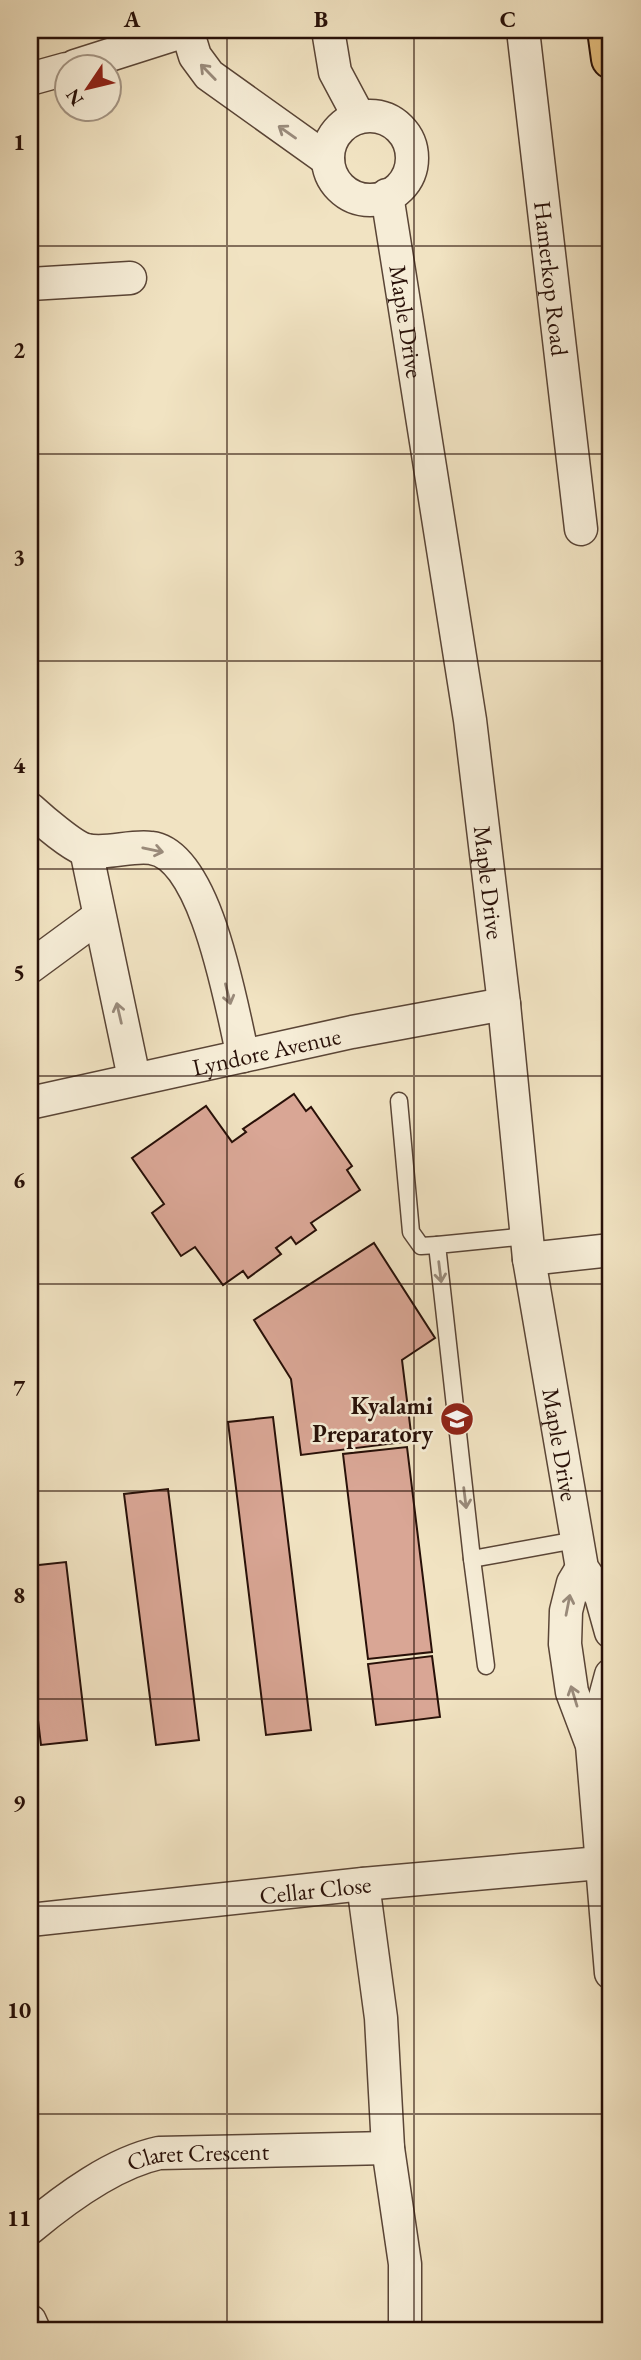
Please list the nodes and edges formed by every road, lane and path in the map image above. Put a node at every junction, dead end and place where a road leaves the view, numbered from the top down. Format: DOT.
graph roads {
  1 [pos="188,30"];
  2 [pos="328,30"];
  3 [pos="523,30"];
  4 [pos="607,30"];
  5 [pos="119,52"];
  6 [pos="611,59"];
  7 [pos="52,73"];
  8 [pos="30,79"];
  9 [pos="359,117"];
  10 [pos="328,160"];
  11 [pos="387,195"];
  12 [pos="130,278"];
  13 [pos="30,284"];
  14 [pos="580,529"];
  15 [pos="30,809"];
  16 [pos="86,850"];
  17 [pos="99,917"];
  18 [pos="30,967"];
  19 [pos="504,1004"];
  20 [pos="243,1056"];
  21 [pos="134,1078"];
  22 [pos="399,1101"];
  23 [pos="30,1103"];
  24 [pos="436,1245"];
  25 [pos="528,1247"];
  26 [pos="611,1250"];
  27 [pos="579,1554"];
  28 [pos="472,1559"];
  29 [pos="611,1633"];
  30 [pos="486,1666"];
  31 [pos="611,1675"];
  32 [pos="593,1745"];
  33 [pos="600,1863"];
  34 [pos="363,1884"];
  35 [pos="30,1920"];
  36 [pos="611,1973"];
  37 [pos="388,2148"];
  38 [pos="30,2228"];
  39 [pos="30,2321"];
  40 [pos="34,2330"];
  41 [pos="405,2330"];
  1 -- 5 [label="street"];
  10 -- 1 [label="street, one-way"];
  2 -- 9 [label="street"];
  3 -- 14 [label="street, Hamerkop Road"];
  4 -- 6 [label="main road"];
  7 -- 8 [label="street"];
  9 -- 10 [label="street"];
  9 -- 11 [label="street"];
  10 -- 11 [label="street"];
  11 -- 19 [label="street, Maple Drive"];
  12 -- 13 [label="street"];
  15 -- 16 [label="street"];
  16 -- 17 [label="street"];
  16 -- 20 [label="street, one-way"];
  17 -- 18 [label="street"];
  21 -- 17 [label="street, one-way"];
  19 -- 20 [label="street, Lyndore Avenue"];
  19 -- 25 [label="street, Maple Drive"];
  20 -- 21 [label="street, Lyndore Avenue"];
  21 -- 23 [label="street, Lyndore Avenue"];
  22 -- 24 [label="lane"];
  24 -- 25 [label="lane"];
  24 -- 28 [label="lane, one-way"];
  25 -- 26 [label="street"];
  25 -- 27 [label="street, Maple Drive"];
  27 -- 28 [label="lane"];
  27 -- 29 [label="street, Maple Drive"];
  32 -- 27 [label="street, one-way"];
  28 -- 30 [label="lane"];
  31 -- 32 [label="street"];
  32 -- 33 [label="street"];
  33 -- 34 [label="street, Cellar Close"];
  33 -- 36 [label="street"];
  34 -- 35 [label="street, Cellar Close"];
  34 -- 37 [label="street"];
  37 -- 38 [label="street, Claret Crescent"];
  37 -- 41 [label="street"];
  39 -- 40 [label="street"];
}
